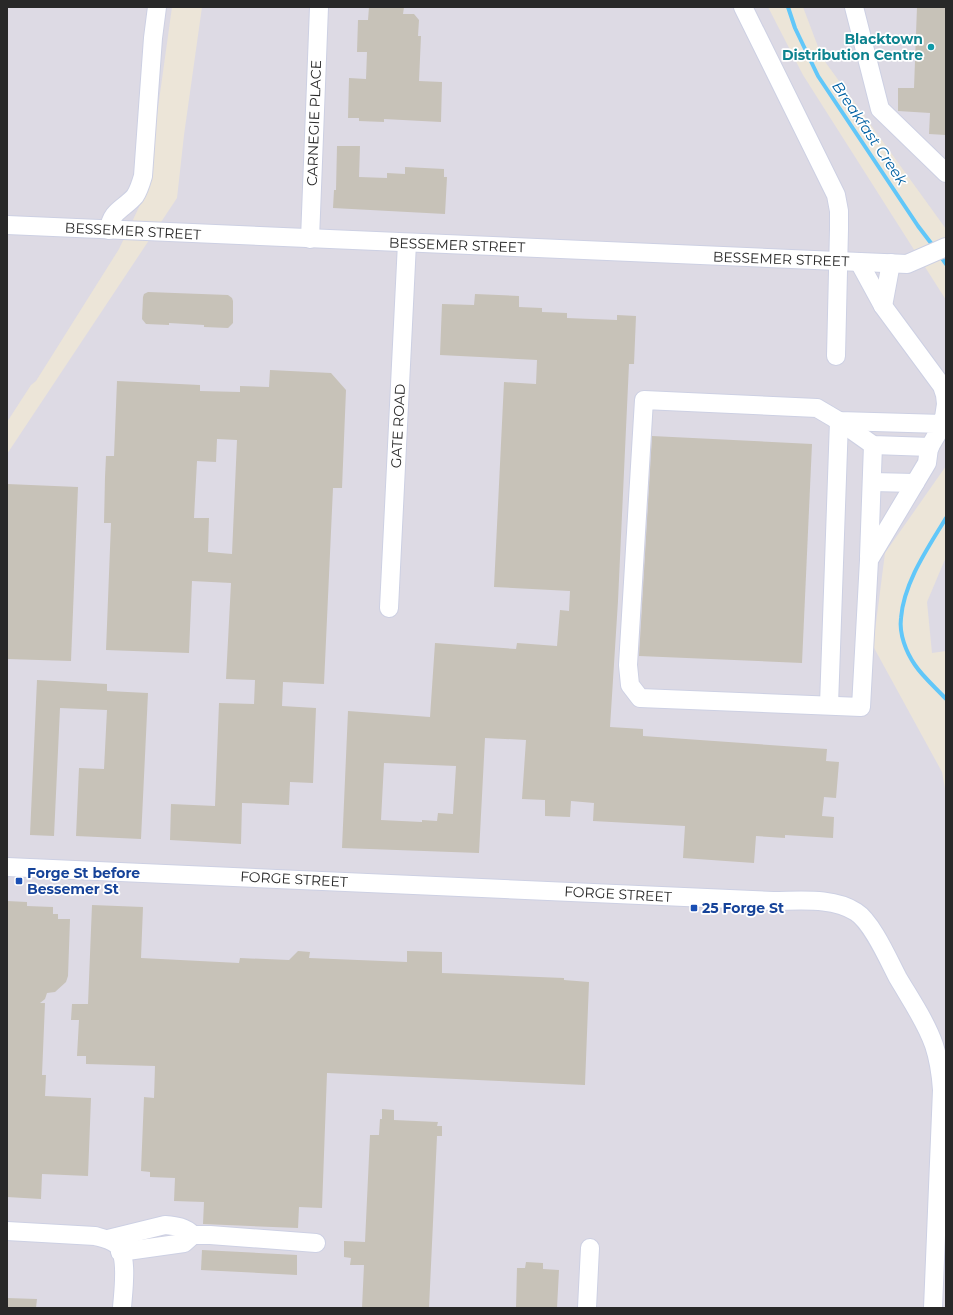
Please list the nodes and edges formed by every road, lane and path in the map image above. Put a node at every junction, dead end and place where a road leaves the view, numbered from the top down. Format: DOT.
graph roads {
  1 [pos="158,7"];
  2 [pos="319,7"];
  3 [pos="744,7"];
  4 [pos="854,7"];
  5 [pos="946,173"];
  6 [pos="7,225"];
  7 [pos="109,230"];
  8 [pos="310,239"];
  9 [pos="407,243"];
  10 [pos="946,247"];
  11 [pos="838,261"];
  12 [pos="859,262"];
  13 [pos="899,264"];
  14 [pos="883,306"];
  15 [pos="836,356"];
  16 [pos="839,421"];
  17 [pos="943,424"];
  18 [pos="874,446"];
  19 [pos="930,447"];
  20 [pos="872,482"];
  21 [pos="915,483"];
  22 [pos="869,560"];
  23 [pos="389,608"];
  24 [pos="829,705"];
  25 [pos="7,866"];
  26 [pos="7,1231"];
  27 [pos="193,1235"];
  28 [pos="108,1239"];
  29 [pos="316,1243"];
  30 [pos="590,1248"];
  31 [pos="120,1252"];
  32 [pos="122,1308"];
  33 [pos="587,1308"];
  34 [pos="933,1308"];
  1 -- 7 [label="street"];
  2 -- 8 [label="street, CARNEGIE PLACE"];
  3 -- 11 [label="street"];
  4 -- 5 [label="street"];
  6 -- 7 [label="street, BESSEMER STREET"];
  7 -- 8 [label="street, BESSEMER STREET"];
  8 -- 9 [label="street, BESSEMER STREET"];
  9 -- 11 [label="street, BESSEMER STREET"];
  9 -- 23 [label="street, GATE ROAD"];
  10 -- 13 [label="street"];
  11 -- 12 [label="street, BESSEMER STREET"];
  11 -- 15 [label="street"];
  12 -- 13 [label="street, BESSEMER STREET"];
  12 -- 14 [label="street"];
  13 -- 14 [label="street"];
  14 -- 17 [label="street"];
  16 -- 17 [label="street"];
  16 -- 18 [label="street"];
  16 -- 24 [label="street"];
  16 -- 24 [label="street"];
  17 -- 19 [label="street"];
  18 -- 19 [label="street"];
  18 -- 20 [label="street"];
  19 -- 21 [label="street"];
  20 -- 21 [label="street"];
  20 -- 22 [label="street"];
  21 -- 22 [label="street"];
  22 -- 24 [label="street"];
  25 -- 34 [label="street, FORGE STREET"];
  26 -- 28 [label="street"];
  27 -- 28 [label="street"];
  27 -- 29 [label="street"];
  27 -- 31 [label="street"];
  28 -- 31 [label="street"];
  30 -- 33 [label="street"];
  31 -- 32 [label="street"];
}
